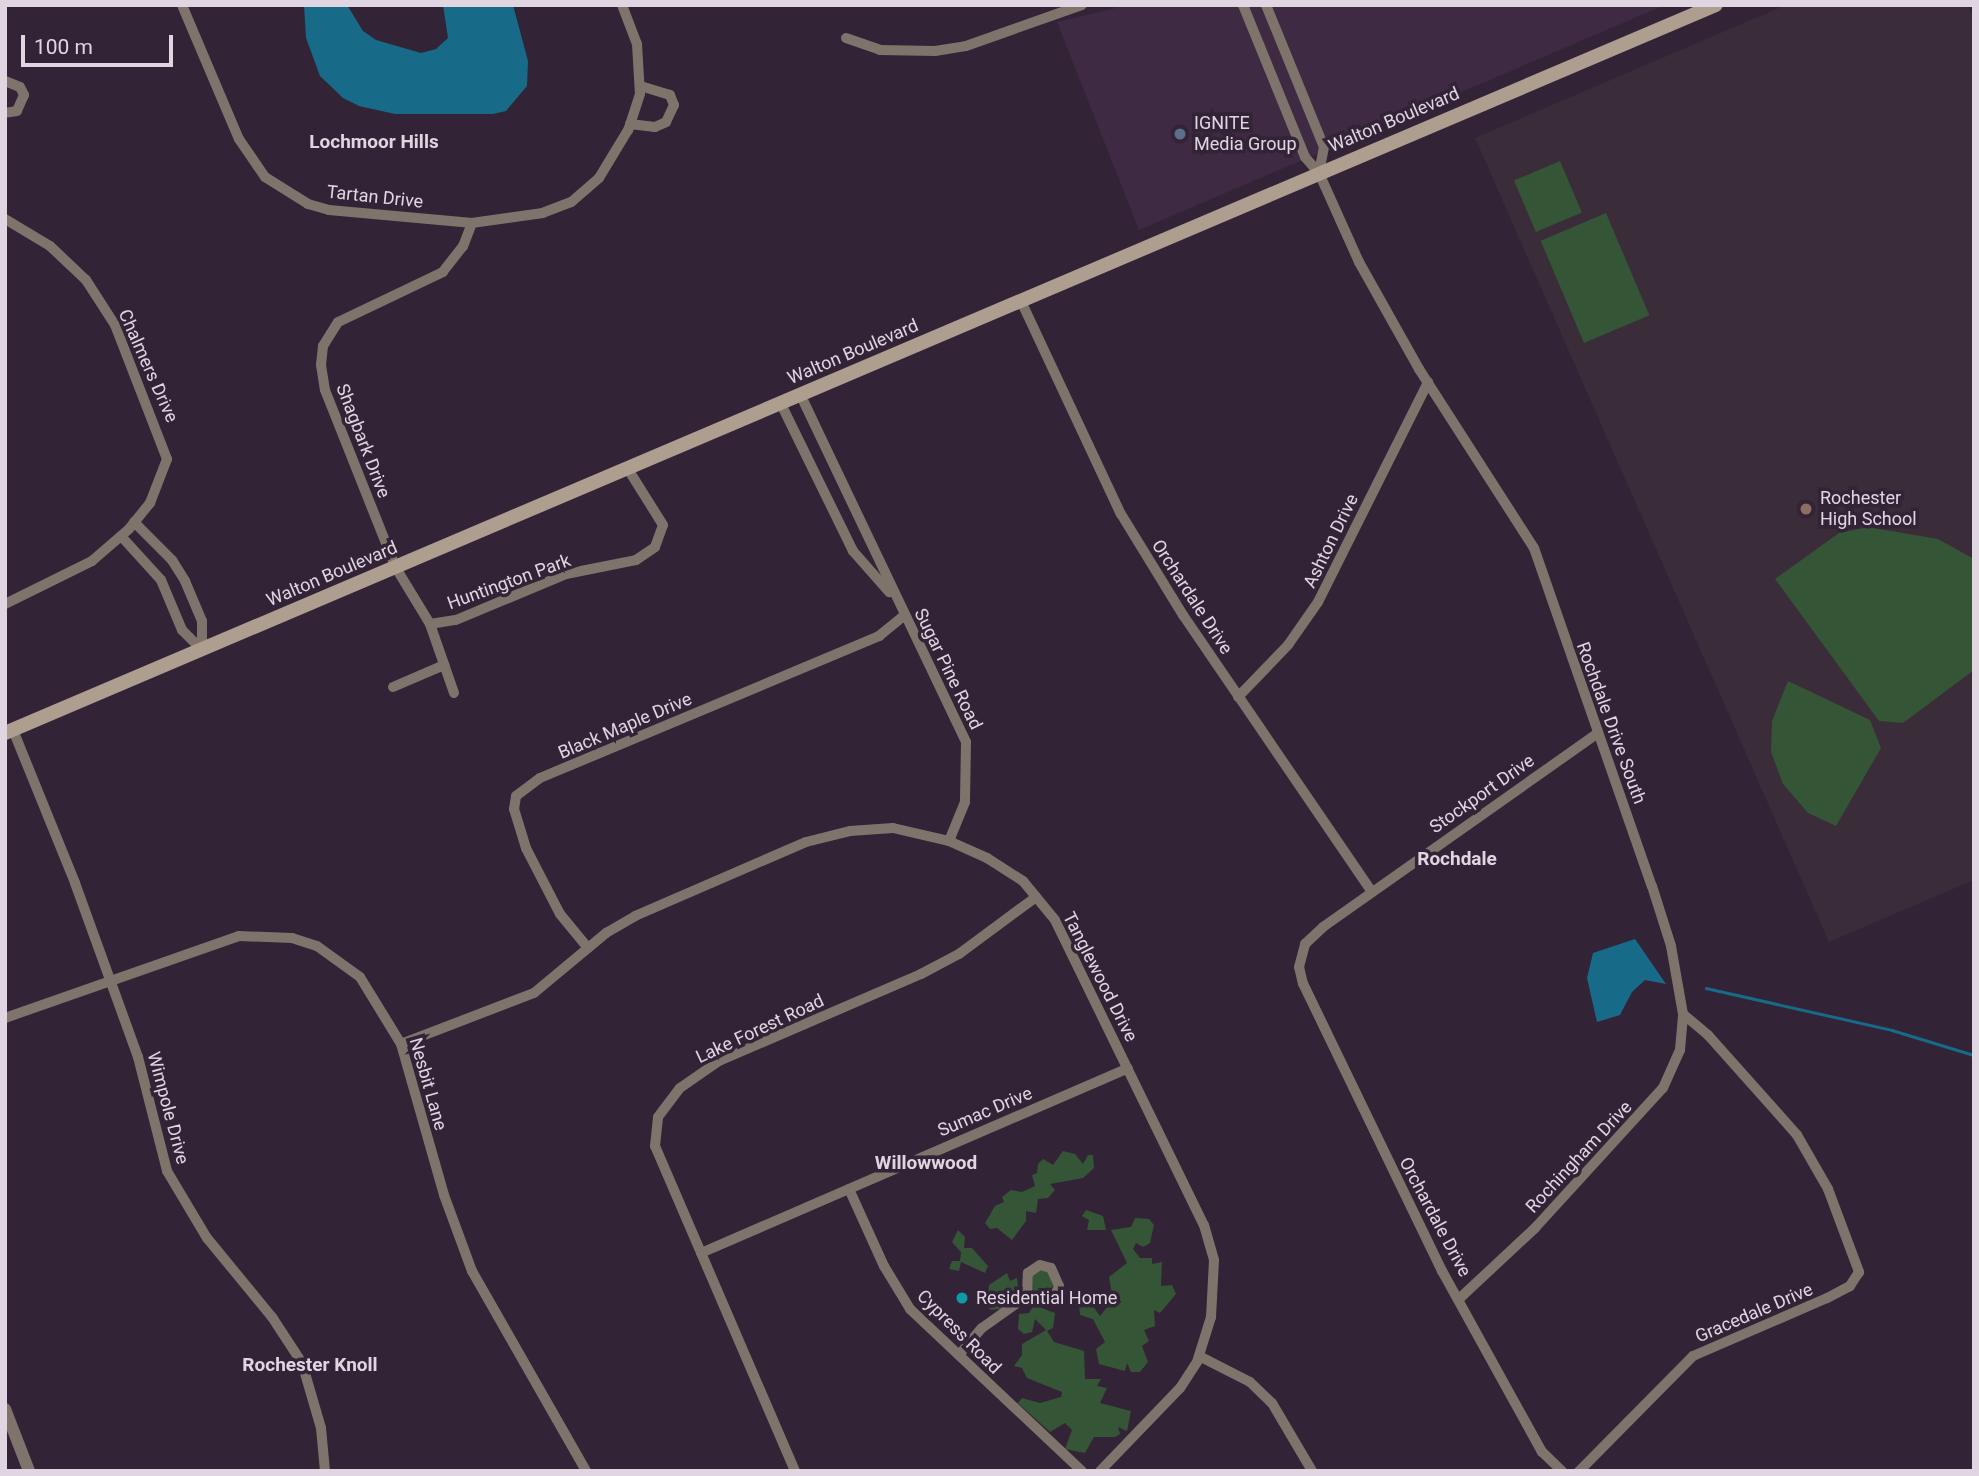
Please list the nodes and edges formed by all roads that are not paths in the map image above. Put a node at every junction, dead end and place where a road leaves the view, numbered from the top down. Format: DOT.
graph roads {
  1 [pos="182,5"];
  2 [pos="622,5"];
  3 [pos="1082,5"];
  4 [pos="1243,5"];
  5 [pos="1266,5"];
  6 [pos="1716,5"];
  7 [pos="846,38"];
  8 [pos="5,81"];
  9 [pos="640,86"];
  10 [pos="5,113"];
  11 [pos="630,124"];
  12 [pos="1319,173"];
  13 [pos="5,219"];
  14 [pos="472,223"];
  15 [pos="1021,301"];
  16 [pos="1427,382"];
  17 [pos="801,396"];
  18 [pos="781,404"];
  19 [pos="628,469"];
  20 [pos="128,529"];
  21 [pos="396,568"];
  22 [pos="892,595"];
  23 [pos="5,604"];
  24 [pos="905,615"];
  25 [pos="430,624"];
  26 [pos="202,650"];
  27 [pos="444,665"];
  28 [pos="393,687"];
  29 [pos="454,693"];
  30 [pos="1238,697"];
  31 [pos="9,732"];
  32 [pos="1597,734"];
  33 [pos="950,841"];
  34 [pos="1371,891"];
  35 [pos="1036,897"];
  36 [pos="589,948"];
  37 [pos="1299,967"];
  38 [pos="111,979"];
  39 [pos="1683,1014"];
  40 [pos="5,1018"];
  41 [pos="401,1044"];
  42 [pos="1128,1068"];
  43 [pos="849,1189"];
  44 [pos="701,1253"];
  45 [pos="1027,1296"];
  46 [pos="1460,1298"];
  47 [pos="959,1355"];
  48 [pos="1199,1356"];
  49 [pos="5,1409"];
  50 [pos="29,1471"];
  51 [pos="325,1471"];
  52 [pos="586,1471"];
  53 [pos="795,1471"];
  54 [pos="1082,1471"];
  55 [pos="1100,1471"];
  56 [pos="1312,1471"];
  57 [pos="1562,1471"];
  58 [pos="1579,1471"];
  1 -- 14 [label="street, Tartan Drive"];
  2 -- 9 [label="street"];
  3 -- 7 [label="street"];
  4 -- 12 [label="street, Rochdale Drive South"];
  5 -- 12 [label="street"];
  6 -- 12 [label="main road, Walton Boulevard"];
  8 -- 10 [label="street"];
  9 -- 11 [label="street"];
  9 -- 11 [label="street"];
  11 -- 14 [label="street"];
  12 -- 15 [label="main road, Walton Boulevard"];
  12 -- 16 [label="street, Rochdale Drive South"];
  13 -- 20 [label="street, Chalmers Drive"];
  14 -- 21 [label="street, Shagbark Drive"];
  15 -- 17 [label="main road, Walton Boulevard"];
  15 -- 30 [label="street, Orchardale Drive"];
  16 -- 30 [label="street, Ashton Drive"];
  16 -- 32 [label="street, Rochdale Drive South"];
  17 -- 18 [label="main road, Walton Boulevard"];
  17 -- 22 [label="street, Sugar Pine Road"];
  18 -- 19 [label="main road, Walton Boulevard"];
  18 -- 22 [label="street, Sugar Pine Road"];
  19 -- 21 [label="main road, Walton Boulevard"];
  19 -- 25 [label="street, Huntington Park"];
  20 -- 23 [label="street, Chalmers Drive"];
  20 -- 26 [label="street"];
  20 -- 26 [label="street"];
  21 -- 25 [label="street, Huntington Park"];
  21 -- 26 [label="main road, Walton Boulevard"];
  22 -- 24 [label="street, Sugar Pine Road"];
  24 -- 33 [label="street, Sugar Pine Road"];
  24 -- 36 [label="street, Black Maple Drive"];
  25 -- 27 [label="street"];
  26 -- 31 [label="main road, Walton Boulevard"];
  27 -- 28 [label="street"];
  27 -- 29 [label="street"];
  30 -- 34 [label="street, Orchardale Drive"];
  31 -- 38 [label="street, Wimpole Drive"];
  32 -- 34 [label="street, Stockport Drive"];
  32 -- 39 [label="street, Rochdale Drive South"];
  33 -- 35 [label="street, Tanglewood Drive"];
  33 -- 36 [label="street, Tanglewood Drive"];
  34 -- 37 [label="street, Stockport Drive"];
  35 -- 42 [label="street, Tanglewood Drive"];
  35 -- 44 [label="street, Lake Forest Road"];
  36 -- 41 [label="street, Tanglewood Drive"];
  37 -- 46 [label="street, Orchardale Drive"];
  38 -- 40 [label="street, Nesbit Lane"];
  38 -- 41 [label="street, Nesbit Lane"];
  38 -- 51 [label="street, Wimpole Drive"];
  39 -- 46 [label="street, Rochingham Drive"];
  39 -- 58 [label="street, Gracedale Drive"];
  41 -- 52 [label="street, Nesbit Lane"];
  42 -- 43 [label="street, Sumac Drive"];
  42 -- 48 [label="street, Tanglewood Drive"];
  43 -- 44 [label="street, Sumac Drive"];
  43 -- 47 [label="street, Cypress Road"];
  44 -- 53 [label="street, Lake Forest Road"];
  45 -- 47 [label="street"];
  46 -- 57 [label="street, Orchardale Drive"];
  47 -- 54 [label="street, Cypress Road"];
  48 -- 55 [label="street, Tanglewood Drive"];
  48 -- 56 [label="street"];
  49 -- 50 [label="street"];
}
